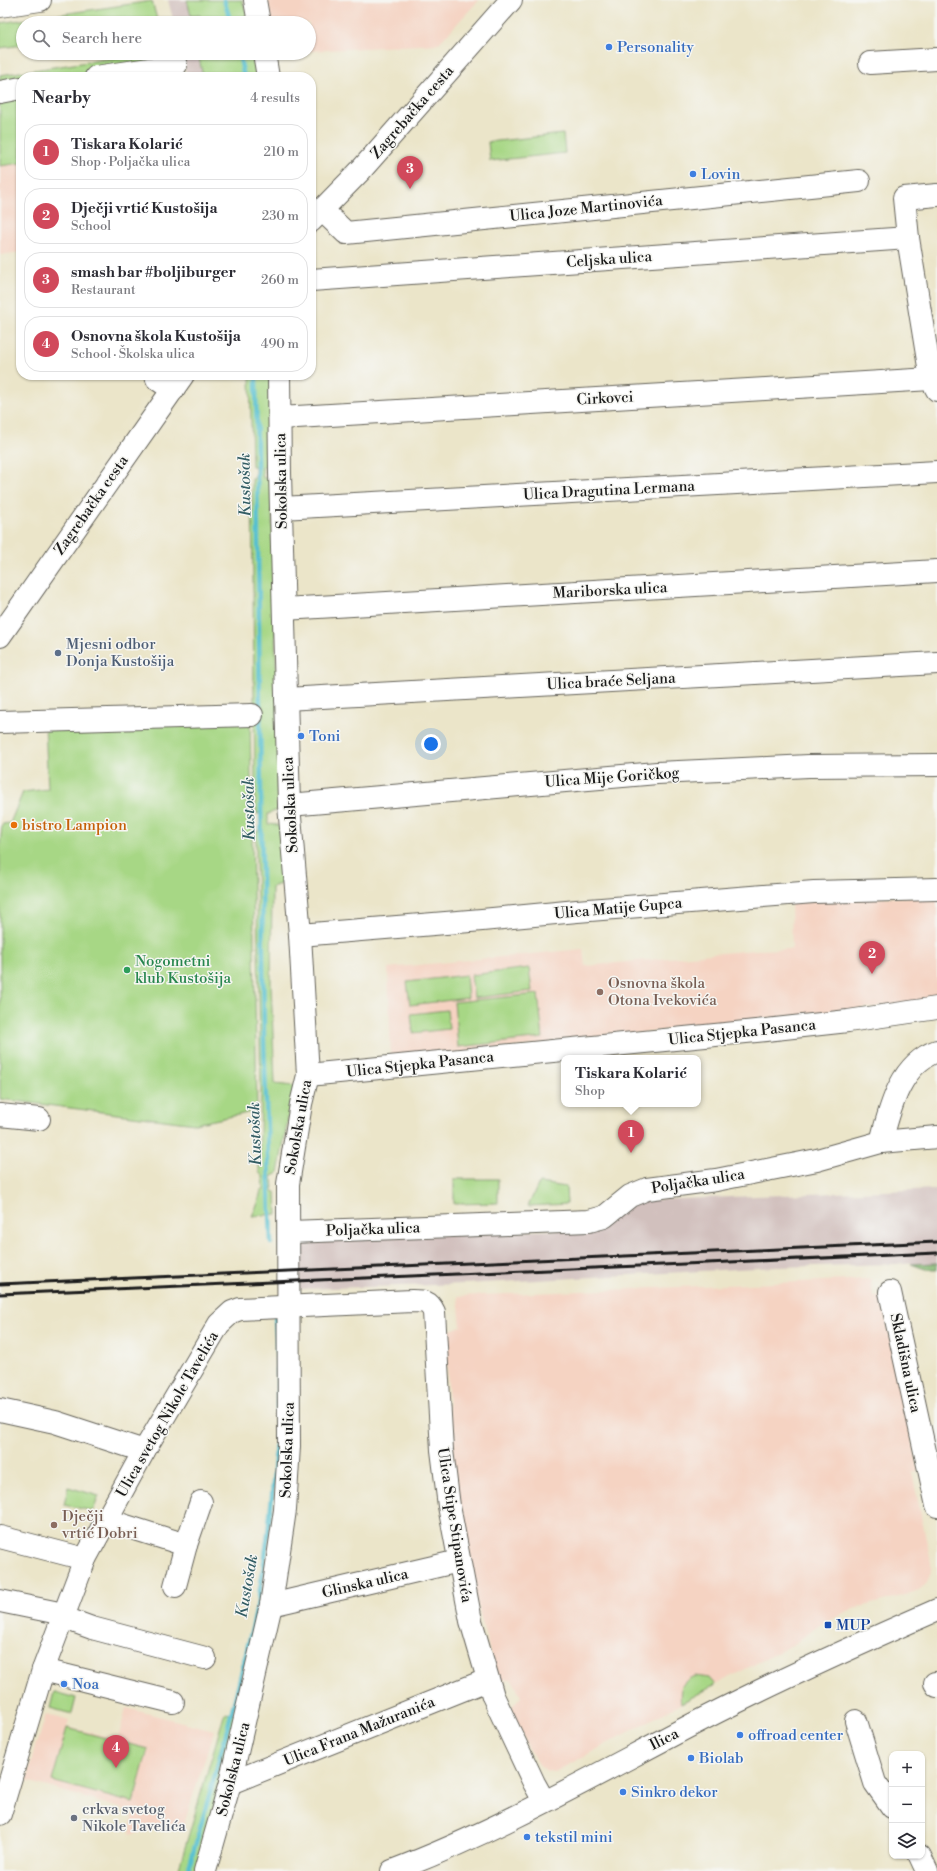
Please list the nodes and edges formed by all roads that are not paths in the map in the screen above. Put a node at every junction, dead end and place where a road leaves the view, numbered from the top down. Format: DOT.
graph roads {
  1 [pos="33,0"];
  2 [pos="255,0"];
  3 [pos="511,0"];
  4 [pos="0,6"];
  5 [pos="258,16"];
  6 [pos="937,59"];
  7 [pos="265,60"];
  8 [pos="870,63"];
  9 [pos="176,64"];
  10 [pos="127,72"];
  11 [pos="267,72"];
  12 [pos="16,89"];
  13 [pos="0,92"];
  14 [pos="859,181"];
  15 [pos="937,195"];
  16 [pos="317,216"];
  17 [pos="908,238"];
  18 [pos="316,280"];
  19 [pos="164,380"];
  20 [pos="279,380"];
  21 [pos="178,382"];
  22 [pos="934,385"];
  23 [pos="280,418"];
  24 [pos="937,472"];
  25 [pos="281,508"];
  26 [pos="937,571"];
  27 [pos="284,610"];
  28 [pos="0,636"];
  29 [pos="937,663"];
  30 [pos="286,699"];
  31 [pos="252,715"];
  32 [pos="0,722"];
  33 [pos="937,766"];
  34 [pos="289,805"];
  35 [pos="937,889"];
  36 [pos="300,935"];
  37 [pos="937,1008"];
  38 [pos="937,1051"];
  39 [pos="308,1075"];
  40 [pos="0,1115"];
  41 [pos="39,1119"];
  42 [pos="937,1138"];
  43 [pos="881,1142"];
  44 [pos="290,1232"];
  45 [pos="890,1292"];
  46 [pos="280,1306"];
  47 [pos="0,1410"];
  48 [pos="144,1451"];
  49 [pos="201,1502"];
  50 [pos="937,1506"];
  51 [pos="107,1520"];
  52 [pos="0,1538"];
  53 [pos="186,1545"];
  54 [pos="85,1559"];
  55 [pos="459,1561"];
  56 [pos="175,1586"];
  57 [pos="0,1601"];
  58 [pos="271,1605"];
  59 [pos="937,1610"];
  60 [pos="62,1616"];
  61 [pos="205,1658"];
  62 [pos="43,1670"];
  63 [pos="487,1680"];
  64 [pos="173,1702"];
  65 [pos="856,1722"];
  66 [pos="230,1782"];
  67 [pos="544,1801"];
  68 [pos="889,1803"];
  69 [pos="0,1814"];
  70 [pos="921,1859"];
  71 [pos="206,1871"];
  72 [pos="392,1871"];
  73 [pos="927,1871"];
  1 -- 4 [label="street"];
  2 -- 5 [label="street"];
  3 -- 16 [label="street, Zagrebačka cesta"];
  6 -- 8 [label="street"];
  7 -- 11 [label="street"];
  9 -- 10 [label="street"];
  12 -- 13 [label="street"];
  14 -- 16 [label="street, Ulica Joze Martinovića"];
  15 -- 17 [label="street"];
  17 -- 18 [label="street, Celjska ulica"];
  17 -- 22 [label="street"];
  19 -- 21 [label="street"];
  20 -- 23 [label="street, Sokolska ulica"];
  21 -- 28 [label="street, Zagrebačka cesta"];
  22 -- 23 [label="street, Cirkovci"];
  23 -- 25 [label="street, Sokolska ulica"];
  24 -- 25 [label="street, Ulica Dragutina Lermana"];
  25 -- 27 [label="street, Sokolska ulica"];
  26 -- 27 [label="street, Mariborska ulica"];
  27 -- 30 [label="street, Sokolska ulica"];
  29 -- 30 [label="street, Ulica braće Seljana"];
  30 -- 34 [label="street, Sokolska ulica"];
  31 -- 32 [label="street"];
  33 -- 34 [label="street, Ulica Mije Goričkog"];
  34 -- 36 [label="street, Sokolska ulica"];
  35 -- 36 [label="street, Ulica Matije Gupca"];
  36 -- 39 [label="street, Sokolska ulica"];
  37 -- 39 [label="street, Ulica Stjepka Pasanca"];
  38 -- 43 [label="street"];
  39 -- 44 [label="street, Sokolska ulica"];
  40 -- 41 [label="street"];
  42 -- 43 [label="street, Poljačka ulica"];
  43 -- 44 [label="street, Poljačka ulica"];
  44 -- 46 [label="street, Sokolska ulica"];
  45 -- 50 [label="street, Skladišna ulica"];
  46 -- 48 [label="street, Ulica svetog Nikole Tavelića"];
  46 -- 55 [label="street, Ulica Stipe Stipanovića"];
  46 -- 58 [label="street, Sokolska ulica"];
  47 -- 48 [label="street"];
  48 -- 51 [label="street, Ulica svetog Nikole Tavelića"];
  49 -- 53 [label="street"];
  51 -- 53 [label="street"];
  51 -- 54 [label="street, Ulica svetog Nikole Tavelića"];
  52 -- 54 [label="street"];
  53 -- 56 [label="street"];
  54 -- 60 [label="street, Ulica svetog Nikole Tavelića"];
  55 -- 58 [label="street, Glinska ulica"];
  55 -- 63 [label="street, Ulica Stipe Stipanovića"];
  57 -- 60 [label="street"];
  58 -- 66 [label="street, Sokolska ulica"];
  59 -- 67 [label="street, Ilica"];
  60 -- 61 [label="street"];
  60 -- 62 [label="street, Ulica svetog Nikole Tavelića"];
  62 -- 64 [label="street"];
  62 -- 69 [label="street, Ulica svetog Nikole Tavelića"];
  63 -- 66 [label="street, Ulica Frana Mažuranića"];
  63 -- 67 [label="street, Ulica Stipe Stipanovića"];
  65 -- 68 [label="street"];
  66 -- 71 [label="street, Sokolska ulica"];
  67 -- 72 [label="street, Ilica"];
  70 -- 73 [label="street"];
}
